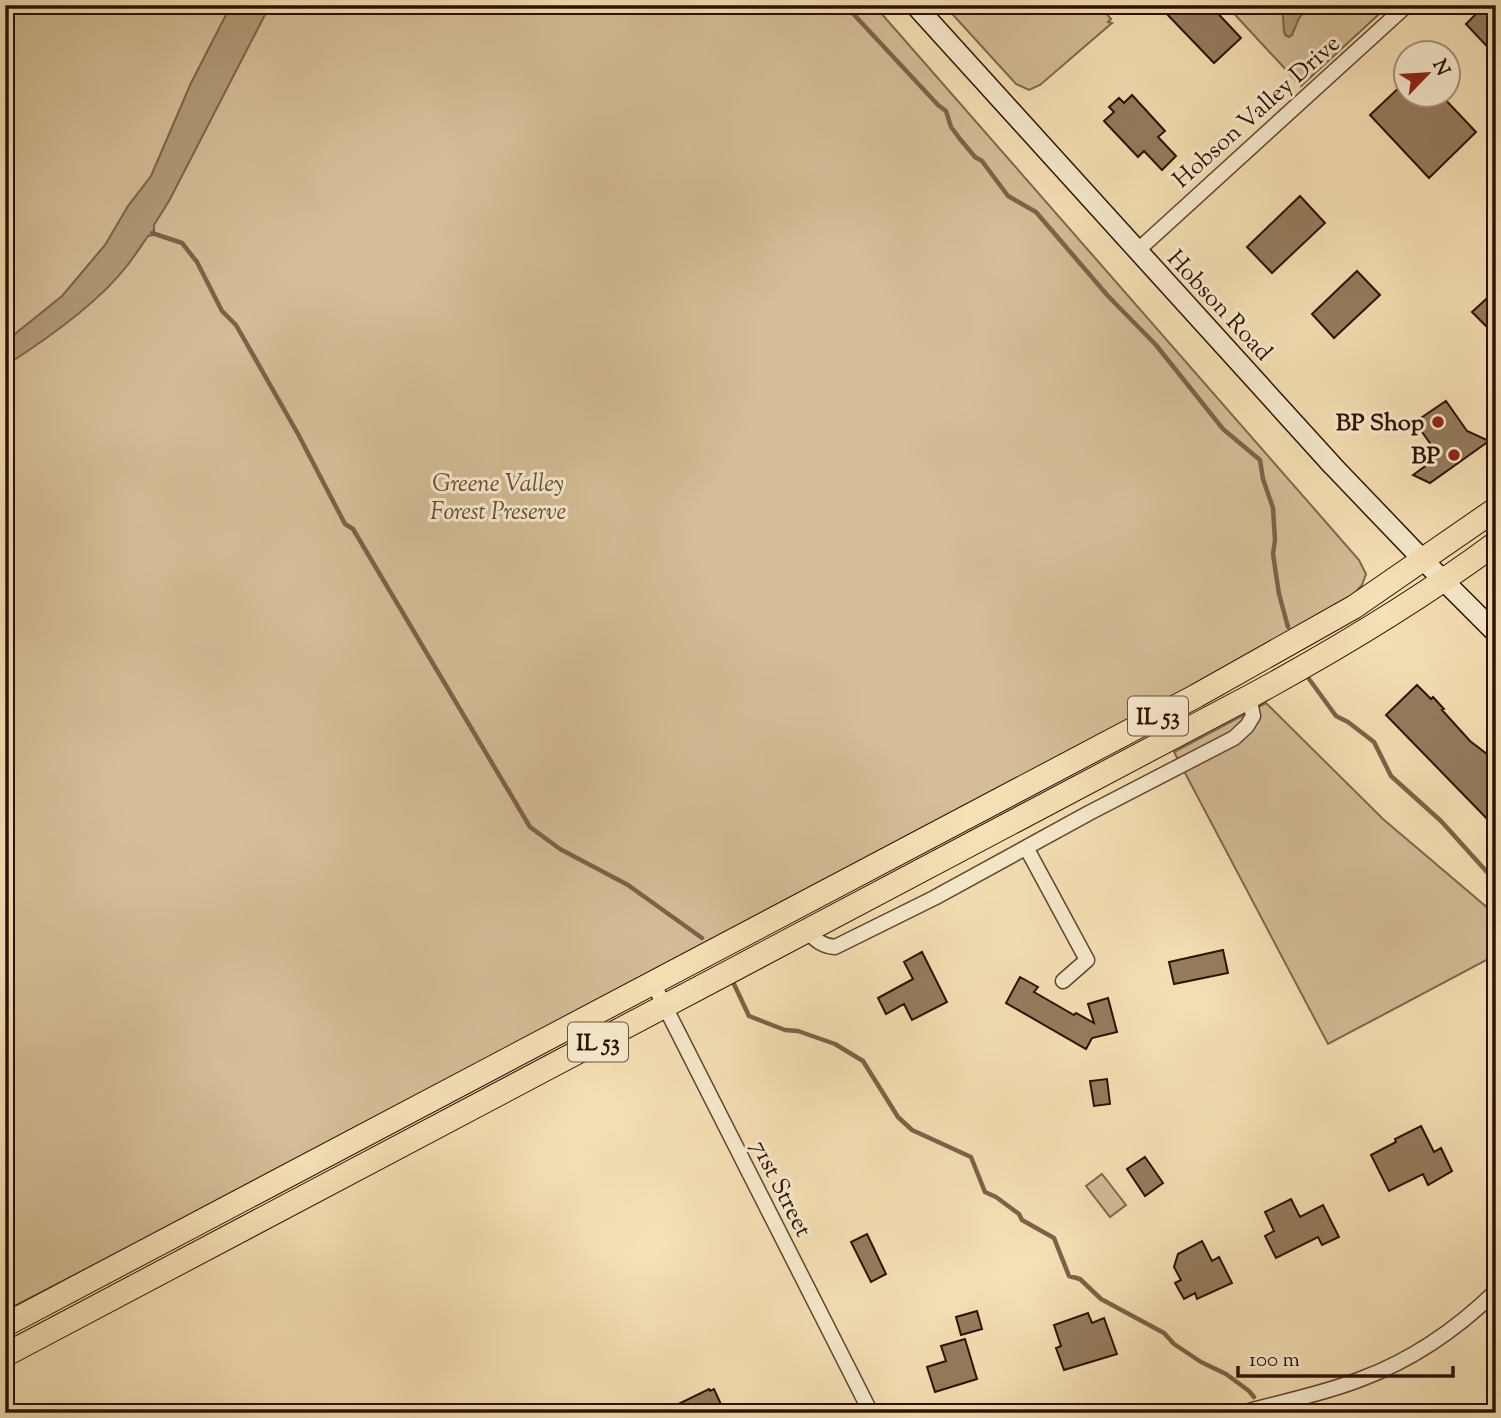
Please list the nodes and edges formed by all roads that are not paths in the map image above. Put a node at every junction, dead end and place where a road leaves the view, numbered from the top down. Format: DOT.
graph roads {
  1 [pos="915,5"];
  2 [pos="1407,5"];
  3 [pos="1137,251"];
  4 [pos="1496,509"];
  5 [pos="1496,543"];
  6 [pos="1423,560"];
  7 [pos="1443,580"];
  8 [pos="1496,633"];
  9 [pos="1249,698"];
  10 [pos="1027,849"];
  11 [pos="806,931"];
  12 [pos="1063,981"];
  13 [pos="653,983"];
  14 [pos="665,1007"];
  15 [pos="1496,1291"];
  16 [pos="5,1325"];
  17 [pos="5,1355"];
  18 [pos="871,1413"];
  19 [pos="1241,1413"];
  1 -- 3 [label="main road, Hobson Road"];
  2 -- 3 [label="street, Hobson Valley Drive"];
  3 -- 6 [label="main road, Hobson Road"];
  4 -- 6 [label="main road, IL 53"];
  5 -- 7 [label="main road, IL 53"];
  6 -- 7 [label="main road, Hobson Road"];
  6 -- 13 [label="main road, IL 53"];
  7 -- 8 [label="main road, Hobson Road"];
  7 -- 9 [label="main road, IL 53"];
  9 -- 10 [label="street"];
  9 -- 11 [label="main road, IL 53"];
  10 -- 11 [label="street"];
  10 -- 12 [label="street"];
  11 -- 14 [label="main road, IL 53"];
  13 -- 14 [label="street, 71st Street"];
  13 -- 16 [label="main road, IL 53"];
  14 -- 17 [label="main road, IL 53"];
  14 -- 18 [label="street, 71st Street"];
  15 -- 19 [label="street"];
}
